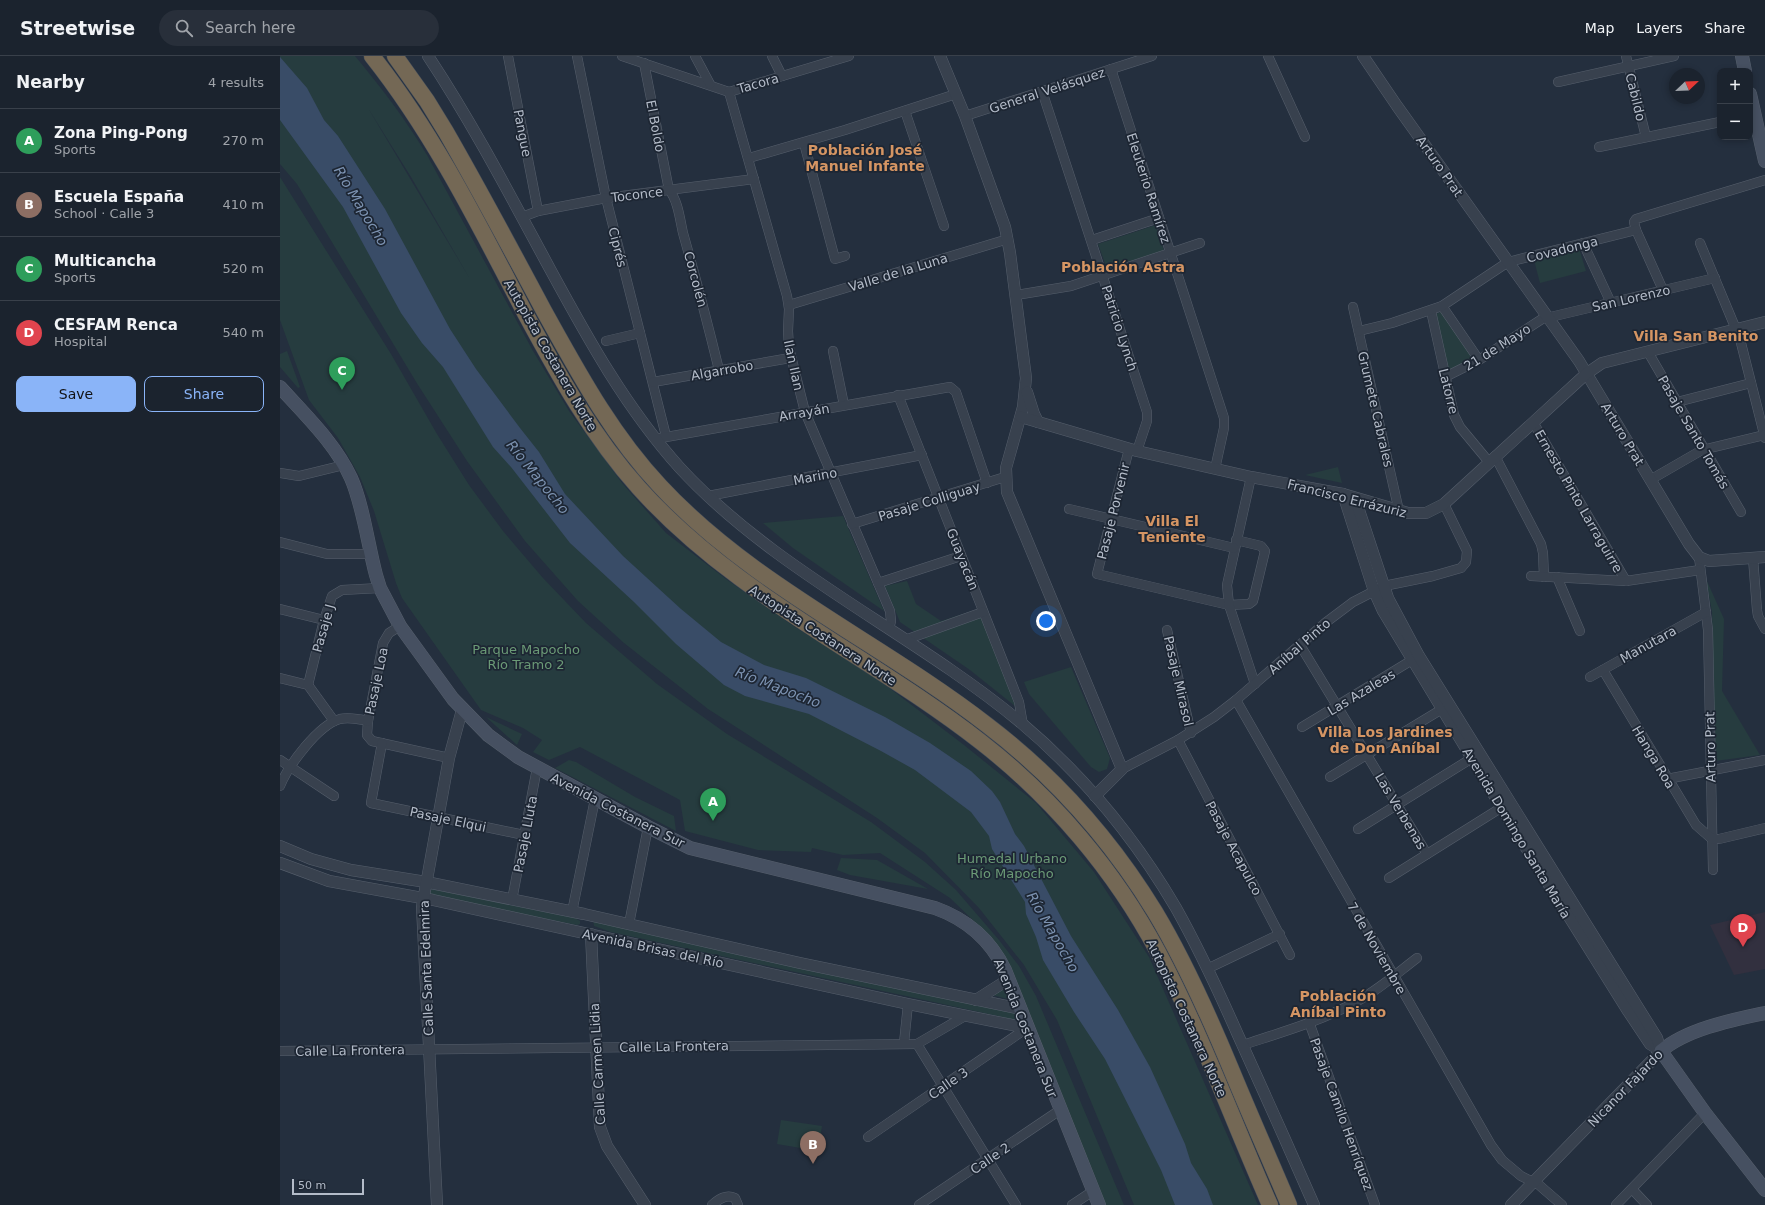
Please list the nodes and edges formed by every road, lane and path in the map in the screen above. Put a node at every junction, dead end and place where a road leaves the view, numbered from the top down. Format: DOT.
graph roads {
  1 [pos="372,56"];
  2 [pos="395,56"];
  3 [pos="428,56"];
  4 [pos="508,56"];
  5 [pos="577,56"];
  6 [pos="622,56"];
  7 [pos="695,56"];
  8 [pos="849,56"];
  9 [pos="940,56"];
  10 [pos="1152,56"];
  11 [pos="1268,56"];
  12 [pos="1363,56"];
  13 [pos="1626,56"];
  14 [pos="1674,56"];
  15 [pos="1742,56"];
  16 [pos="774,57"];
  17 [pos="644,63"];
  18 [pos="1628,66"];
  19 [pos="1744,68"];
  20 [pos="1111,69"];
  21 [pos="782,76"];
  22 [pos="1558,82"];
  23 [pos="710,84"];
  24 [pos="1042,91"];
  25 [pos="729,92"];
  26 [pos="956,94"];
  27 [pos="905,111"];
  28 [pos="965,116"];
  29 [pos="1753,119"];
  30 [pos="1717,123"];
  31 [pos="1305,137"];
  32 [pos="1646,137"];
  33 [pos="804,143"];
  34 [pos="1599,147"];
  35 [pos="749,158"];
  36 [pos="1765,161"];
  37 [pos="754,179"];
  38 [pos="1765,180"];
  39 [pos="669,190"];
  40 [pos="606,198"];
  41 [pos="538,211"];
  42 [pos="522,217"];
  43 [pos="1159,218"];
  44 [pos="944,226"];
  45 [pos="1636,230"];
  46 [pos="1008,239"];
  47 [pos="1092,240"];
  48 [pos="1200,243"];
  49 [pos="1583,243"];
  50 [pos="1700,243"];
  51 [pos="1170,253"];
  52 [pos="845,256"];
  53 [pos="1508,262"];
  54 [pos="1104,276"];
  55 [pos="1715,278"];
  56 [pos="1663,290"];
  57 [pos="1016,295"];
  58 [pos="1611,303"];
  59 [pos="789,305"];
  60 [pos="1442,306"];
  61 [pos="1353,307"];
  62 [pos="1431,311"];
  63 [pos="1548,317"];
  64 [pos="1765,322"];
  65 [pos="1737,330"];
  66 [pos="1359,331"];
  67 [pos="640,333"];
  68 [pos="606,341"];
  69 [pos="833,351"];
  70 [pos="1648,352"];
  71 [pos="790,358"];
  72 [pos="1479,360"];
  73 [pos="719,370"];
  74 [pos="1586,374"];
  75 [pos="1445,377"];
  76 [pos="653,382"];
  77 [pos="1751,383"];
  78 [pos="280,387"];
  79 [pos="1026,388"];
  80 [pos="898,395"];
  81 [pos="1677,402"];
  82 [pos="844,405"];
  83 [pos="806,412"];
  84 [pos="1021,417"];
  85 [pos="1038,422"];
  86 [pos="1533,422"];
  87 [pos="666,436"];
  88 [pos="1765,437"];
  89 [pos="655,439"];
  90 [pos="1704,449"];
  91 [pos="1133,450"];
  92 [pos="922,455"];
  93 [pos="1492,459"];
  94 [pos="344,465"];
  95 [pos="1215,469"];
  96 [pos="280,473"];
  97 [pos="831,473"];
  98 [pos="1005,477"];
  99 [pos="1251,477"];
  100 [pos="1650,480"];
  101 [pos="987,482"];
  102 [pos="1343,494"];
  103 [pos="708,496"];
  104 [pos="938,498"];
  105 [pos="1355,498"];
  106 [pos="1444,504"];
  107 [pos="1069,509"];
  108 [pos="1399,511"];
  109 [pos="1741,512"];
  110 [pos="1111,519"];
  111 [pos="852,524"];
  112 [pos="280,542"];
  113 [pos="1235,544"];
  114 [pos="370,554"];
  115 [pos="961,556"];
  116 [pos="1699,557"];
  117 [pos="1765,557"];
  118 [pos="1753,558"];
  119 [pos="1700,570"];
  120 [pos="1531,576"];
  121 [pos="1544,577"];
  122 [pos="1558,578"];
  123 [pos="1626,581"];
  124 [pos="878,583"];
  125 [pos="380,588"];
  126 [pos="1379,588"];
  127 [pos="1229,605"];
  128 [pos="280,609"];
  129 [pos="984,612"];
  130 [pos="1706,612"];
  131 [pos="324,620"];
  132 [pos="400,626"];
  133 [pos="889,629"];
  134 [pos="1765,629"];
  135 [pos="1167,630"];
  136 [pos="1580,631"];
  137 [pos="905,640"];
  138 [pos="1300,644"];
  139 [pos="1416,658"];
  140 [pos="1603,670"];
  141 [pos="1590,677"];
  142 [pos="280,678"];
  143 [pos="1255,684"];
  144 [pos="308,685"];
  145 [pos="1236,700"];
  146 [pos="1337,706"];
  147 [pos="1446,707"];
  148 [pos="462,710"];
  149 [pos="334,721"];
  150 [pos="368,721"];
  151 [pos="1023,724"];
  152 [pos="1302,727"];
  153 [pos="1191,733"];
  154 [pos="1178,740"];
  155 [pos="382,743"];
  156 [pos="1367,755"];
  157 [pos="1476,756"];
  158 [pos="450,758"];
  159 [pos="280,760"];
  160 [pos="1765,760"];
  161 [pos="290,766"];
  162 [pos="537,768"];
  163 [pos="1122,769"];
  164 [pos="1710,771"];
  165 [pos="1330,777"];
  166 [pos="1667,779"];
  167 [pos="280,786"];
  168 [pos="334,796"];
  169 [pos="1095,796"];
  170 [pos="595,799"];
  171 [pos="1397,804"];
  172 [pos="1506,804"];
  173 [pos="438,817"];
  174 [pos="648,827"];
  175 [pos="1765,828"];
  176 [pos="1358,829"];
  177 [pos="524,835"];
  178 [pos="1712,839"];
  179 [pos="280,846"];
  180 [pos="1427,854"];
  181 [pos="280,863"];
  182 [pos="1713,870"];
  183 [pos="1389,878"];
  184 [pos="426,882"];
  185 [pos="422,898"];
  186 [pos="512,900"];
  187 [pos="572,912"];
  188 [pos="629,924"];
  189 [pos="591,934"];
  190 [pos="1280,934"];
  191 [pos="1290,955"];
  192 [pos="1417,958"];
  193 [pos="1208,969"];
  194 [pos="1394,976"];
  195 [pos="1009,979"];
  196 [pos="976,1000"];
  197 [pos="908,1004"];
  198 [pos="1020,1010"];
  199 [pos="1765,1013"];
  200 [pos="965,1016"];
  201 [pos="1308,1022"];
  202 [pos="1027,1028"];
  203 [pos="904,1043"];
  204 [pos="917,1044"];
  205 [pos="1243,1046"];
  206 [pos="596,1047"];
  207 [pos="429,1049"];
  208 [pos="280,1051"];
  209 [pos="1661,1051"];
  210 [pos="944,1086"];
  211 [pos="1060,1110"];
  212 [pos="1705,1113"];
  213 [pos="868,1137"];
  214 [pos="988,1160"];
  215 [pos="1533,1182"];
  216 [pos="1632,1189"];
  217 [pos="1765,1190"];
  218 [pos="1094,1191"];
  219 [pos="437,1205"];
  220 [pos="645,1205"];
  221 [pos="712,1205"];
  222 [pos="738,1205"];
  223 [pos="919,1205"];
  224 [pos="1016,1205"];
  225 [pos="1072,1205"];
  226 [pos="1099,1205"];
  227 [pos="1270,1205"];
  228 [pos="1289,1205"];
  229 [pos="1314,1205"];
  230 [pos="1375,1205"];
  231 [pos="1511,1205"];
  232 [pos="1562,1205"];
  233 [pos="1616,1205"];
  234 [pos="1647,1205"];
  1 -- 227 [label="highway, Autopista Costanera Norte"];
  2 -- 228 [label="highway, Autopista Costanera Norte"];
  3 -- 42 [label="street"];
  4 -- 41 [label="street, Pangue"];
  5 -- 40 [label="street, Ciprés"];
  6 -- 17 [label="street, Tacora"];
  7 -- 23 [label="street"];
  8 -- 21 [label="street, Tacora"];
  9 -- 26 [label="street"];
  10 -- 20 [label="street, General Velásquez"];
  11 -- 31 [label="street"];
  12 -- 53 [label="street, Arturo Prat"];
  13 -- 18 [label="street, Cabildo"];
  14 -- 18 [label="street"];
  15 -- 19 [label="main road"];
  16 -- 21 [label="street"];
  17 -- 23 [label="street, Tacora"];
  17 -- 39 [label="street, El Boldo"];
  18 -- 22 [label="street"];
  18 -- 32 [label="street, Cabildo"];
  20 -- 24 [label="street, General Velásquez"];
  20 -- 43 [label="street, Eleuterio Ramírez"];
  21 -- 25 [label="street, Tacora"];
  23 -- 25 [label="street, Tacora"];
  24 -- 28 [label="street, General Velásquez"];
  24 -- 47 [label="street, Patricio Lynch"];
  25 -- 35 [label="street, Ilan Ilan"];
  26 -- 27 [label="street"];
  26 -- 28 [label="street"];
  27 -- 33 [label="street"];
  27 -- 44 [label="street"];
  28 -- 46 [label="street"];
  29 -- 36 [label="main road"];
  30 -- 32 [label="street"];
  32 -- 34 [label="street"];
  33 -- 35 [label="street"];
  33 -- 52 [label="street"];
  35 -- 37 [label="street, Ilan Ilan"];
  37 -- 39 [label="street, Toconce"];
  37 -- 59 [label="street, Ilan Ilan"];
  38 -- 45 [label="street"];
  39 -- 40 [label="street, Toconce"];
  39 -- 73 [label="street, Corcolén"];
  40 -- 41 [label="street, Toconce"];
  40 -- 67 [label="street, Ciprés"];
  41 -- 42 [label="street, Toconce"];
  42 -- 89 [label="street"];
  43 -- 47 [label="street"];
  43 -- 51 [label="street, Eleuterio Ramírez"];
  45 -- 49 [label="street, Covadonga"];
  45 -- 56 [label="street"];
  46 -- 57 [label="street"];
  46 -- 59 [label="street, Valle de la Luna"];
  47 -- 54 [label="street, Patricio Lynch"];
  48 -- 51 [label="street"];
  49 -- 53 [label="street, Covadonga"];
  49 -- 58 [label="street"];
  50 -- 55 [label="street"];
  51 -- 54 [label="street"];
  51 -- 95 [label="street, Eleuterio Ramírez"];
  53 -- 60 [label="street, Covadonga"];
  53 -- 63 [label="street, Arturo Prat"];
  54 -- 57 [label="street"];
  54 -- 91 [label="street, Patricio Lynch"];
  55 -- 56 [label="street, San Lorenzo"];
  55 -- 65 [label="street"];
  56 -- 58 [label="street, San Lorenzo"];
  57 -- 79 [label="street"];
  58 -- 63 [label="street, San Lorenzo"];
  59 -- 71 [label="street, Ilan Ilan"];
  60 -- 62 [label="street, Covadonga"];
  60 -- 72 [label="street"];
  61 -- 66 [label="street, Grumete Cabrales"];
  62 -- 66 [label="street, Covadonga"];
  62 -- 75 [label="street, Latorre"];
  63 -- 72 [label="street, 21 de Mayo"];
  63 -- 74 [label="street, Arturo Prat"];
  64 -- 65 [label="street, Francisco Errázuriz"];
  65 -- 70 [label="street, Francisco Errázuriz"];
  65 -- 77 [label="street"];
  66 -- 108 [label="street, Grumete Cabrales"];
  67 -- 68 [label="street"];
  67 -- 76 [label="street, Ciprés"];
  69 -- 82 [label="street"];
  70 -- 74 [label="street, Francisco Errázuriz"];
  70 -- 81 [label="street, Pasaje Santo Tomás"];
  71 -- 73 [label="street, Algarrobo"];
  71 -- 83 [label="street, Ilan Ilan"];
  72 -- 75 [label="street, 21 de Mayo"];
  73 -- 76 [label="street, Algarrobo"];
  74 -- 86 [label="street, Francisco Errázuriz"];
  74 -- 100 [label="street, Arturo Prat"];
  75 -- 93 [label="street, Latorre"];
  76 -- 87 [label="street, Ciprés"];
  77 -- 81 [label="street"];
  77 -- 88 [label="street"];
  78 -- 94 [label="main road, Avenida Costanera Sur"];
  79 -- 84 [label="street"];
  79 -- 85 [label="street"];
  80 -- 82 [label="street, Arrayán"];
  80 -- 92 [label="street, Guayacán"];
  80 -- 101 [label="street, Arrayán"];
  81 -- 90 [label="street, Pasaje Santo Tomás"];
  82 -- 83 [label="street, Arrayán"];
  83 -- 87 [label="street, Arrayán"];
  83 -- 97 [label="street, Ilan Ilan"];
  84 -- 85 [label="street, Francisco Errázuriz"];
  84 -- 98 [label="street"];
  85 -- 91 [label="street, Francisco Errázuriz"];
  86 -- 93 [label="street, Francisco Errázuriz"];
  86 -- 123 [label="street, Ernesto Pinto Larraguirre"];
  87 -- 89 [label="street, Arrayán"];
  88 -- 90 [label="street"];
  89 -- 103 [label="street"];
  90 -- 100 [label="street"];
  90 -- 109 [label="street, Pasaje Santo Tomás"];
  91 -- 95 [label="street, Francisco Errázuriz"];
  91 -- 110 [label="street, Pasaje Porvenir"];
  92 -- 97 [label="street, Marino"];
  92 -- 104 [label="street, Guayacán"];
  93 -- 106 [label="street, Francisco Errázuriz"];
  93 -- 121 [label="street, Latorre"];
  94 -- 96 [label="street"];
  94 -- 114 [label="main road, Avenida Costanera Sur"];
  95 -- 99 [label="street, Francisco Errázuriz"];
  97 -- 103 [label="street, Marino"];
  97 -- 111 [label="street, Ilan Ilan"];
  98 -- 101 [label="street, Pasaje Colliguay"];
  98 -- 163 [label="street"];
  99 -- 102 [label="street, Francisco Errázuriz"];
  99 -- 113 [label="street"];
  100 -- 116 [label="street, Arturo Prat"];
  101 -- 104 [label="street, Pasaje Colliguay"];
  102 -- 105 [label="street, Francisco Errázuriz"];
  102 -- 126 [label="street, Avenida Domingo Santa María"];
  103 -- 133 [label="street"];
  104 -- 111 [label="street, Pasaje Colliguay"];
  104 -- 115 [label="street, Guayacán"];
  105 -- 108 [label="street, Francisco Errázuriz"];
  105 -- 126 [label="street, Avenida Domingo Santa María"];
  106 -- 108 [label="street, Francisco Errázuriz"];
  106 -- 126 [label="street, Aníbal Pinto"];
  107 -- 110 [label="street"];
  110 -- 113 [label="street"];
  110 -- 127 [label="street, Pasaje Porvenir"];
  111 -- 124 [label="street, Ilan Ilan"];
  112 -- 114 [label="street"];
  113 -- 127 [label="street"];
  113 -- 127 [label="street"];
  114 -- 125 [label="main road, Avenida Costanera Sur"];
  115 -- 124 [label="street"];
  115 -- 129 [label="street, Guayacán"];
  116 -- 118 [label="street"];
  116 -- 119 [label="street, Arturo Prat"];
  117 -- 118 [label="street"];
  118 -- 134 [label="street"];
  119 -- 123 [label="street"];
  119 -- 130 [label="street, Arturo Prat"];
  120 -- 121 [label="street"];
  121 -- 122 [label="street"];
  122 -- 123 [label="street"];
  122 -- 136 [label="street"];
  124 -- 133 [label="street, Ilan Ilan"];
  125 -- 131 [label="street, Pasaje J"];
  125 -- 132 [label="main road, Avenida Costanera Sur"];
  126 -- 138 [label="street, Aníbal Pinto"];
  126 -- 139 [label="street, Avenida Domingo Santa María"];
  127 -- 143 [label="street"];
  128 -- 131 [label="street"];
  129 -- 137 [label="street"];
  129 -- 151 [label="street, Guayacán"];
  130 -- 140 [label="street, Manutara"];
  130 -- 164 [label="street, Arturo Prat"];
  131 -- 144 [label="street, Pasaje J"];
  132 -- 148 [label="main road, Avenida Costanera Sur"];
  132 -- 150 [label="street, Pasaje Loa"];
  133 -- 137 [label="street"];
  135 -- 153 [label="street, Pasaje Mirasol"];
  137 -- 151 [label="street"];
  138 -- 143 [label="street, Aníbal Pinto"];
  138 -- 146 [label="street, Las Verbenas"];
  139 -- 146 [label="street, Las Azaleas"];
  139 -- 147 [label="street, Avenida Domingo Santa María"];
  140 -- 141 [label="street, Manutara"];
  140 -- 166 [label="street, Hanga Roa"];
  142 -- 144 [label="street"];
  143 -- 145 [label="street, Aníbal Pinto"];
  144 -- 149 [label="street"];
  145 -- 153 [label="street, Aníbal Pinto"];
  145 -- 194 [label="street, 7 de Noviembre"];
  146 -- 152 [label="street, Las Azaleas"];
  146 -- 156 [label="street, Las Verbenas"];
  147 -- 156 [label="street"];
  147 -- 157 [label="street, Avenida Domingo Santa María"];
  148 -- 158 [label="street, Calle Santa Edelmira"];
  148 -- 162 [label="main road, Avenida Costanera Sur"];
  149 -- 150 [label="street"];
  149 -- 161 [label="street"];
  150 -- 155 [label="street, Pasaje Loa"];
  151 -- 169 [label="street"];
  153 -- 154 [label="street, Aníbal Pinto"];
  154 -- 163 [label="street, Aníbal Pinto"];
  154 -- 190 [label="street, Pasaje Acapulco"];
  155 -- 158 [label="street"];
  155 -- 173 [label="street, Pasaje Elqui"];
  156 -- 165 [label="street"];
  156 -- 171 [label="street, Las Verbenas"];
  157 -- 171 [label="street"];
  157 -- 172 [label="street, Avenida Domingo Santa María"];
  158 -- 173 [label="street, Calle Santa Edelmira"];
  159 -- 161 [label="street"];
  160 -- 164 [label="street"];
  161 -- 167 [label="street"];
  161 -- 168 [label="street"];
  162 -- 170 [label="main road, Avenida Costanera Sur"];
  162 -- 177 [label="street, Pasaje Lluta"];
  163 -- 169 [label="street, Aníbal Pinto"];
  164 -- 166 [label="street"];
  164 -- 178 [label="street, Arturo Prat"];
  166 -- 178 [label="street, Hanga Roa"];
  169 -- 193 [label="street"];
  170 -- 174 [label="main road, Avenida Costanera Sur"];
  170 -- 187 [label="street"];
  171 -- 176 [label="street"];
  171 -- 180 [label="street, Las Verbenas"];
  172 -- 180 [label="street"];
  172 -- 209 [label="street, Avenida Domingo Santa María"];
  173 -- 177 [label="street, Pasaje Elqui"];
  173 -- 184 [label="street, Calle Santa Edelmira"];
  174 -- 188 [label="street"];
  174 -- 195 [label="main road, Avenida Costanera Sur"];
  175 -- 178 [label="street"];
  177 -- 186 [label="street, Pasaje Lluta"];
  178 -- 182 [label="street, Arturo Prat"];
  179 -- 184 [label="street, Avenida Brisas del Río"];
  180 -- 183 [label="street"];
  181 -- 185 [label="street, Avenida Brisas del Río"];
  184 -- 185 [label="street, Calle Santa Edelmira"];
  184 -- 186 [label="street, Avenida Brisas del Río"];
  185 -- 189 [label="street, Avenida Brisas del Río"];
  185 -- 207 [label="street, Calle Santa Edelmira"];
  186 -- 187 [label="street, Avenida Brisas del Río"];
  187 -- 188 [label="street, Avenida Brisas del Río"];
  188 -- 196 [label="street, Avenida Brisas del Río"];
  189 -- 197 [label="street, Avenida Brisas del Río"];
  189 -- 206 [label="street, Calle Carmen Lidia"];
  190 -- 191 [label="street, Pasaje Acapulco"];
  190 -- 193 [label="street"];
  192 -- 194 [label="street"];
  193 -- 205 [label="street"];
  194 -- 201 [label="street"];
  194 -- 215 [label="street, 7 de Noviembre"];
  195 -- 196 [label="street"];
  195 -- 198 [label="main road, Avenida Costanera Sur"];
  196 -- 198 [label="street, Avenida Brisas del Río"];
  197 -- 200 [label="street, Avenida Brisas del Río"];
  197 -- 203 [label="street"];
  198 -- 202 [label="main road, Avenida Costanera Sur"];
  199 -- 209 [label="main road, Nicanor Fajardo"];
  200 -- 202 [label="street, Avenida Brisas del Río"];
  200 -- 204 [label="street"];
  201 -- 205 [label="street"];
  201 -- 230 [label="street, Pasaje Camilo Henríquez"];
  202 -- 210 [label="street, Calle 3"];
  202 -- 211 [label="main road, Avenida Costanera Sur"];
  203 -- 204 [label="street, Calle La Frontera"];
  203 -- 206 [label="street, Calle La Frontera"];
  204 -- 210 [label="street"];
  205 -- 229 [label="street"];
  206 -- 207 [label="street, Calle La Frontera"];
  206 -- 220 [label="street, Calle Carmen Lidia"];
  207 -- 208 [label="street, Calle La Frontera"];
  207 -- 219 [label="street, Calle Santa Edelmira"];
  209 -- 212 [label="main road, Avenida Domingo Santa María"];
  209 -- 215 [label="street, Nicanor Fajardo"];
  210 -- 213 [label="street, Calle 3"];
  210 -- 214 [label="street"];
  211 -- 214 [label="street, Calle 2"];
  211 -- 218 [label="main road, Avenida Costanera Sur"];
  212 -- 216 [label="street"];
  212 -- 217 [label="main road, Avenida Domingo Santa María"];
  214 -- 223 [label="street, Calle 2"];
  214 -- 224 [label="street"];
  215 -- 231 [label="street, Nicanor Fajardo"];
  215 -- 232 [label="street, 7 de Noviembre"];
  216 -- 233 [label="street"];
  216 -- 234 [label="street"];
  218 -- 225 [label="street"];
  218 -- 226 [label="main road, Avenida Costanera Sur"];
  221 -- 222 [label="street"];
}
